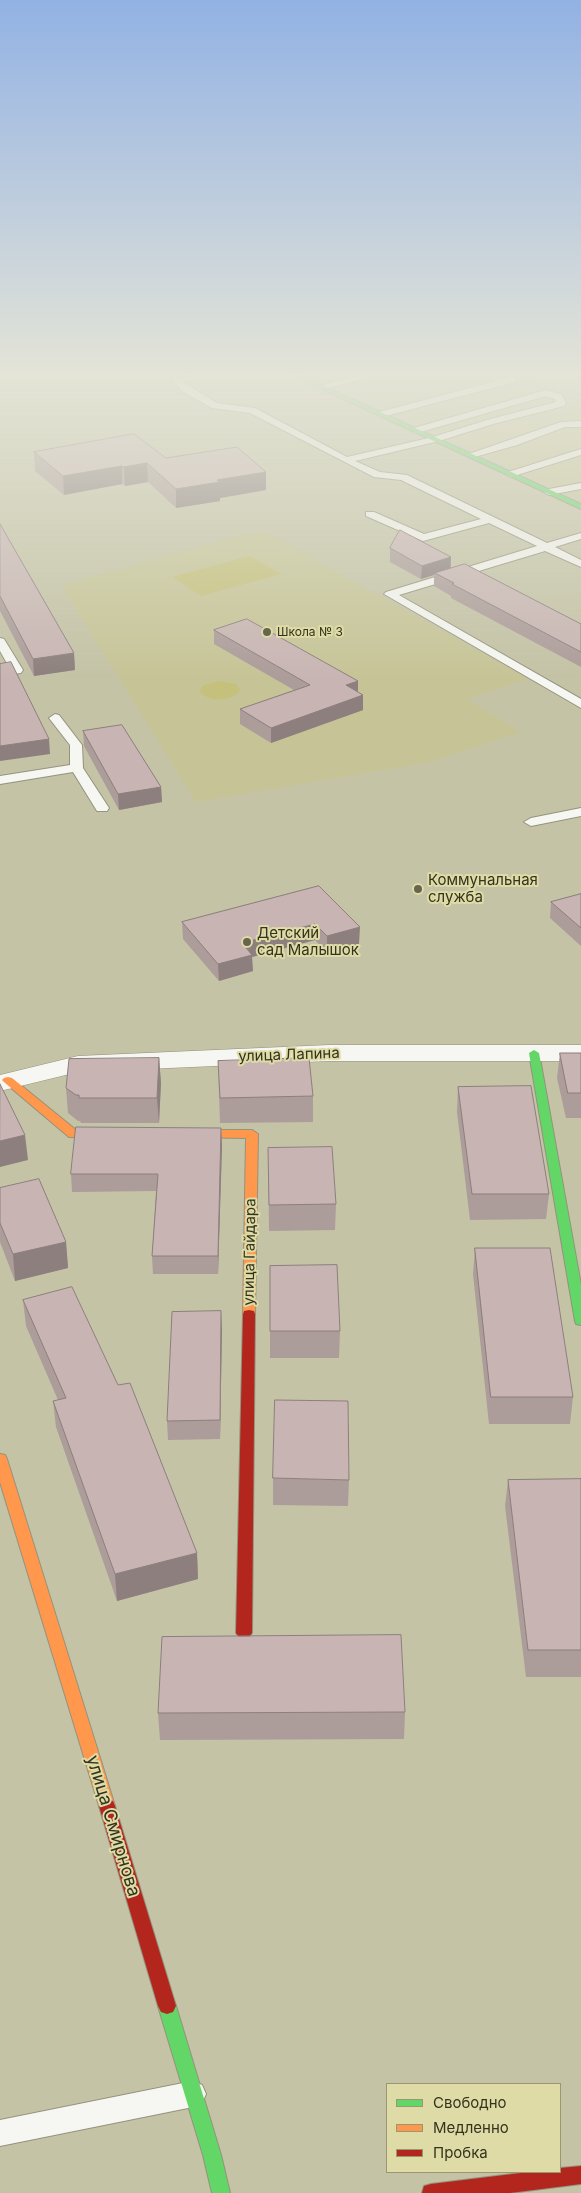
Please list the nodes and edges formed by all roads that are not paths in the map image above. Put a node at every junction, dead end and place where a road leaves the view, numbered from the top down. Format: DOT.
graph roads {
  1 [pos="382,475"];
  2 [pos="514,475"];
  3 [pos="581,486"];
  4 [pos="549,492"];
  5 [pos="581,507"];
  6 [pos="370,514"];
  7 [pos="492,520"];
  8 [pos="581,536"];
  9 [pos="546,547"];
  10 [pos="581,564"];
  11 [pos="0,642"];
  12 [pos="0,672"];
  13 [pos="581,704"];
  14 [pos="55,718"];
  15 [pos="77,768"];
  16 [pos="0,780"];
  17 [pos="102,808"];
  18 [pos="581,812"];
  19 [pos="531,822"];
  20 [pos="534,1053"];
  21 [pos="581,1053"];
  22 [pos="4,1081"];
  23 [pos="123,1134"];
  24 [pos="172,1134"];
  25 [pos="581,1321"];
  26 [pos="0,1459"];
  27 [pos="244,1633"];
  28 [pos="193,2094"];
  29 [pos="0,2133"];
  30 [pos="581,2175"];
  31 [pos="221,2193"];
  32 [pos="431,2193"];
  1 -- 7 [label="lane"];
  2 -- 4 [label="street"];
  3 -- 4 [label="lane"];
  4 -- 5 [label="street"];
  6 -- 7 [label="lane"];
  7 -- 9 [label="lane"];
  8 -- 9 [label="lane"];
  9 -- 10 [label="lane"];
  9 -- 13 [label="lane"];
  11 -- 12 [label="lane"];
  14 -- 15 [label="lane"];
  15 -- 16 [label="lane"];
  15 -- 17 [label="lane"];
  18 -- 19 [label="lane"];
  20 -- 21 [label="street, улица Лапина"];
  20 -- 22 [label="street, улица Лапина"];
  20 -- 25 [label="street"];
  22 -- 23 [label="street"];
  24 -- 27 [label="street, улица Гайдара"];
  26 -- 28 [label="street, улица Смирнова"];
  28 -- 29 [label="lane"];
  28 -- 31 [label="street, улица Смирнова"];
  30 -- 32 [label="street"];
}
